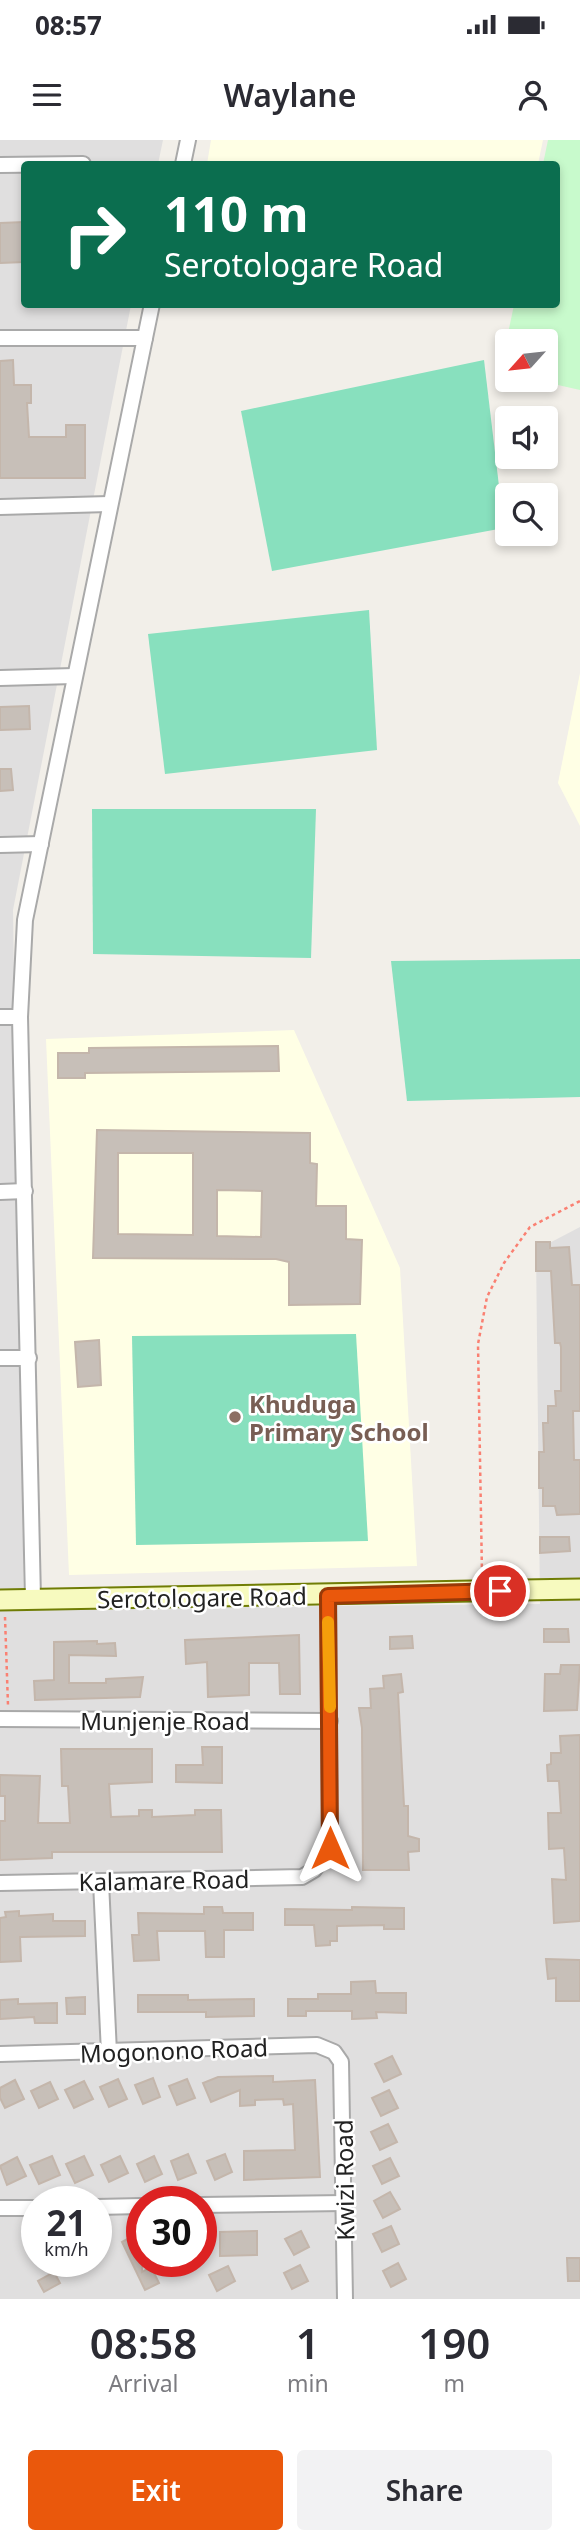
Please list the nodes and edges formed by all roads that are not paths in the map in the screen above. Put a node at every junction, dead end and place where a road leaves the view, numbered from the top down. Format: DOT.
graph roads {
  1 [pos="188,140"];
  2 [pos="184,161"];
  3 [pos="0,165"];
  4 [pos="21,165"];
  5 [pos="151,308"];
  6 [pos="0,338"];
  7 [pos="145,338"];
  8 [pos="109,504"];
  9 [pos="0,507"];
  10 [pos="74,676"];
  11 [pos="0,678"];
  12 [pos="41,844"];
  13 [pos="0,845"];
  14 [pos="0,1017"];
  15 [pos="20,1017"];
  16 [pos="25,1191"];
  17 [pos="0,1192"];
  18 [pos="0,1358"];
  19 [pos="29,1358"];
  20 [pos="580,1589"];
  21 [pos="328,1596"];
  22 [pos="33,1599"];
  23 [pos="2,1600"];
  24 [pos="4,1719"];
  25 [pos="330,1721"];
  26 [pos="101,1882"];
  27 [pos="0,1883"];
  28 [pos="109,2053"];
  29 [pos="0,2054"];
  30 [pos="341,2062"];
  31 [pos="345,2203"];
  32 [pos="217,2206"];
  33 [pos="0,2208"];
  34 [pos="21,2208"];
  35 [pos="345,2299"];
  1 -- 2 [label="street"];
  3 -- 4 [label="street"];
  5 -- 7 [label="street"];
  6 -- 7 [label="street"];
  7 -- 8 [label="street"];
  8 -- 9 [label="street"];
  8 -- 10 [label="street"];
  10 -- 11 [label="street"];
  10 -- 12 [label="street"];
  12 -- 13 [label="street"];
  12 -- 15 [label="street"];
  14 -- 15 [label="street"];
  15 -- 16 [label="street"];
  16 -- 17 [label="street"];
  16 -- 19 [label="street"];
  18 -- 19 [label="street"];
  19 -- 22 [label="street"];
  20 -- 21 [label="street, Serotologare Road"];
  21 -- 22 [label="street, Serotologare Road"];
  21 -- 25 [label="street"];
  22 -- 23 [label="street, Serotologare Road"];
  24 -- 25 [label="street, Munjenje Road"];
  25 -- 26 [label="street, Kalamare Road"];
  26 -- 27 [label="street, Kalamare Road"];
  26 -- 28 [label="street"];
  28 -- 29 [label="street, Mogonono Road"];
  28 -- 30 [label="street, Mogonono Road"];
  30 -- 31 [label="street, Kwizi Road"];
  31 -- 32 [label="street"];
  31 -- 35 [label="street, Kwizi Road"];
  33 -- 34 [label="street"];
}
